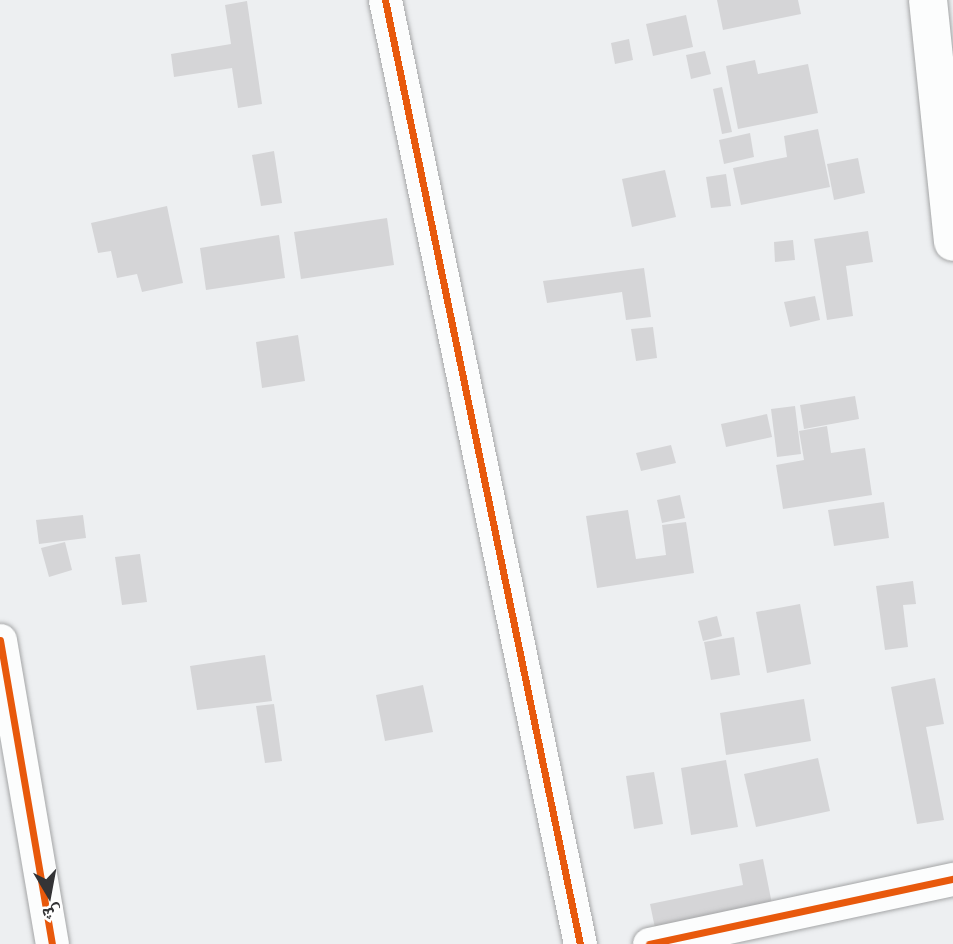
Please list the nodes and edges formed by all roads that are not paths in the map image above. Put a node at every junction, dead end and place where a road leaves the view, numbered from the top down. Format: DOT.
graph roads {
  1 [pos="386,0"];
  2 [pos="928,0"];
  3 [pos="953,242"];
  4 [pos="0,640"];
  5 [pos="953,879"];
  6 [pos="52,944"];
  7 [pos="580,944"];
  8 [pos="649,944"];
  1 -- 7 [label="street"];
  2 -- 3 [label="street"];
  4 -- 6 [label="street"];
  5 -- 8 [label="street"];
}
